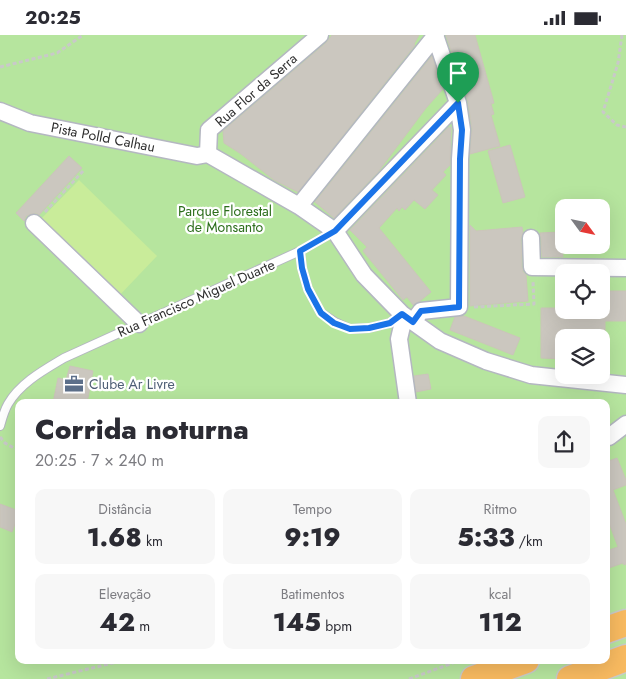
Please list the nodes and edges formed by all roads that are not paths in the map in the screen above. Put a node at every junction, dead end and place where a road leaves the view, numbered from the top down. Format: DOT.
graph roads {
  1 [pos="320,35"];
  2 [pos="436,35"];
  3 [pos="458,103"];
  4 [pos="0,111"];
  5 [pos="208,153"];
  6 [pos="299,206"];
  7 [pos="34,223"];
  8 [pos="335,231"];
  9 [pos="531,238"];
  10 [pos="300,251"];
  11 [pos="626,268"];
  12 [pos="407,318"];
  13 [pos="139,324"];
  14 [pos="626,385"];
  15 [pos="407,399"];
  16 [pos="626,424"];
  17 [pos="0,427"];
  18 [pos="610,436"];
  19 [pos="626,623"];
  20 [pos="610,629"];
  21 [pos="626,658"];
  22 [pos="515,664"];
  23 [pos="474,679"];
  24 [pos="570,679"];
  1 -- 5 [label="street, Rua Flor da Serra"];
  2 -- 3 [label="street"];
  2 -- 6 [label="street"];
  3 -- 8 [label="street, Rua Francisco Miguel Duarte"];
  3 -- 12 [label="street"];
  4 -- 5 [label="street, Pista Polld Calhau"];
  5 -- 6 [label="street"];
  6 -- 8 [label="street"];
  7 -- 13 [label="street"];
  8 -- 10 [label="lane, Rua Francisco Miguel Duarte"];
  8 -- 12 [label="street"];
  9 -- 11 [label="street"];
  10 -- 12 [label="lane"];
  10 -- 13 [label="lane, Rua Francisco Miguel Duarte"];
  12 -- 14 [label="street"];
  12 -- 15 [label="street"];
  13 -- 17 [label="lane, Rua Francisco Miguel Duarte"];
  16 -- 18 [label="street"];
  19 -- 20 [label="highway"];
  21 -- 24 [label="highway"];
  22 -- 23 [label="highway"];
}
